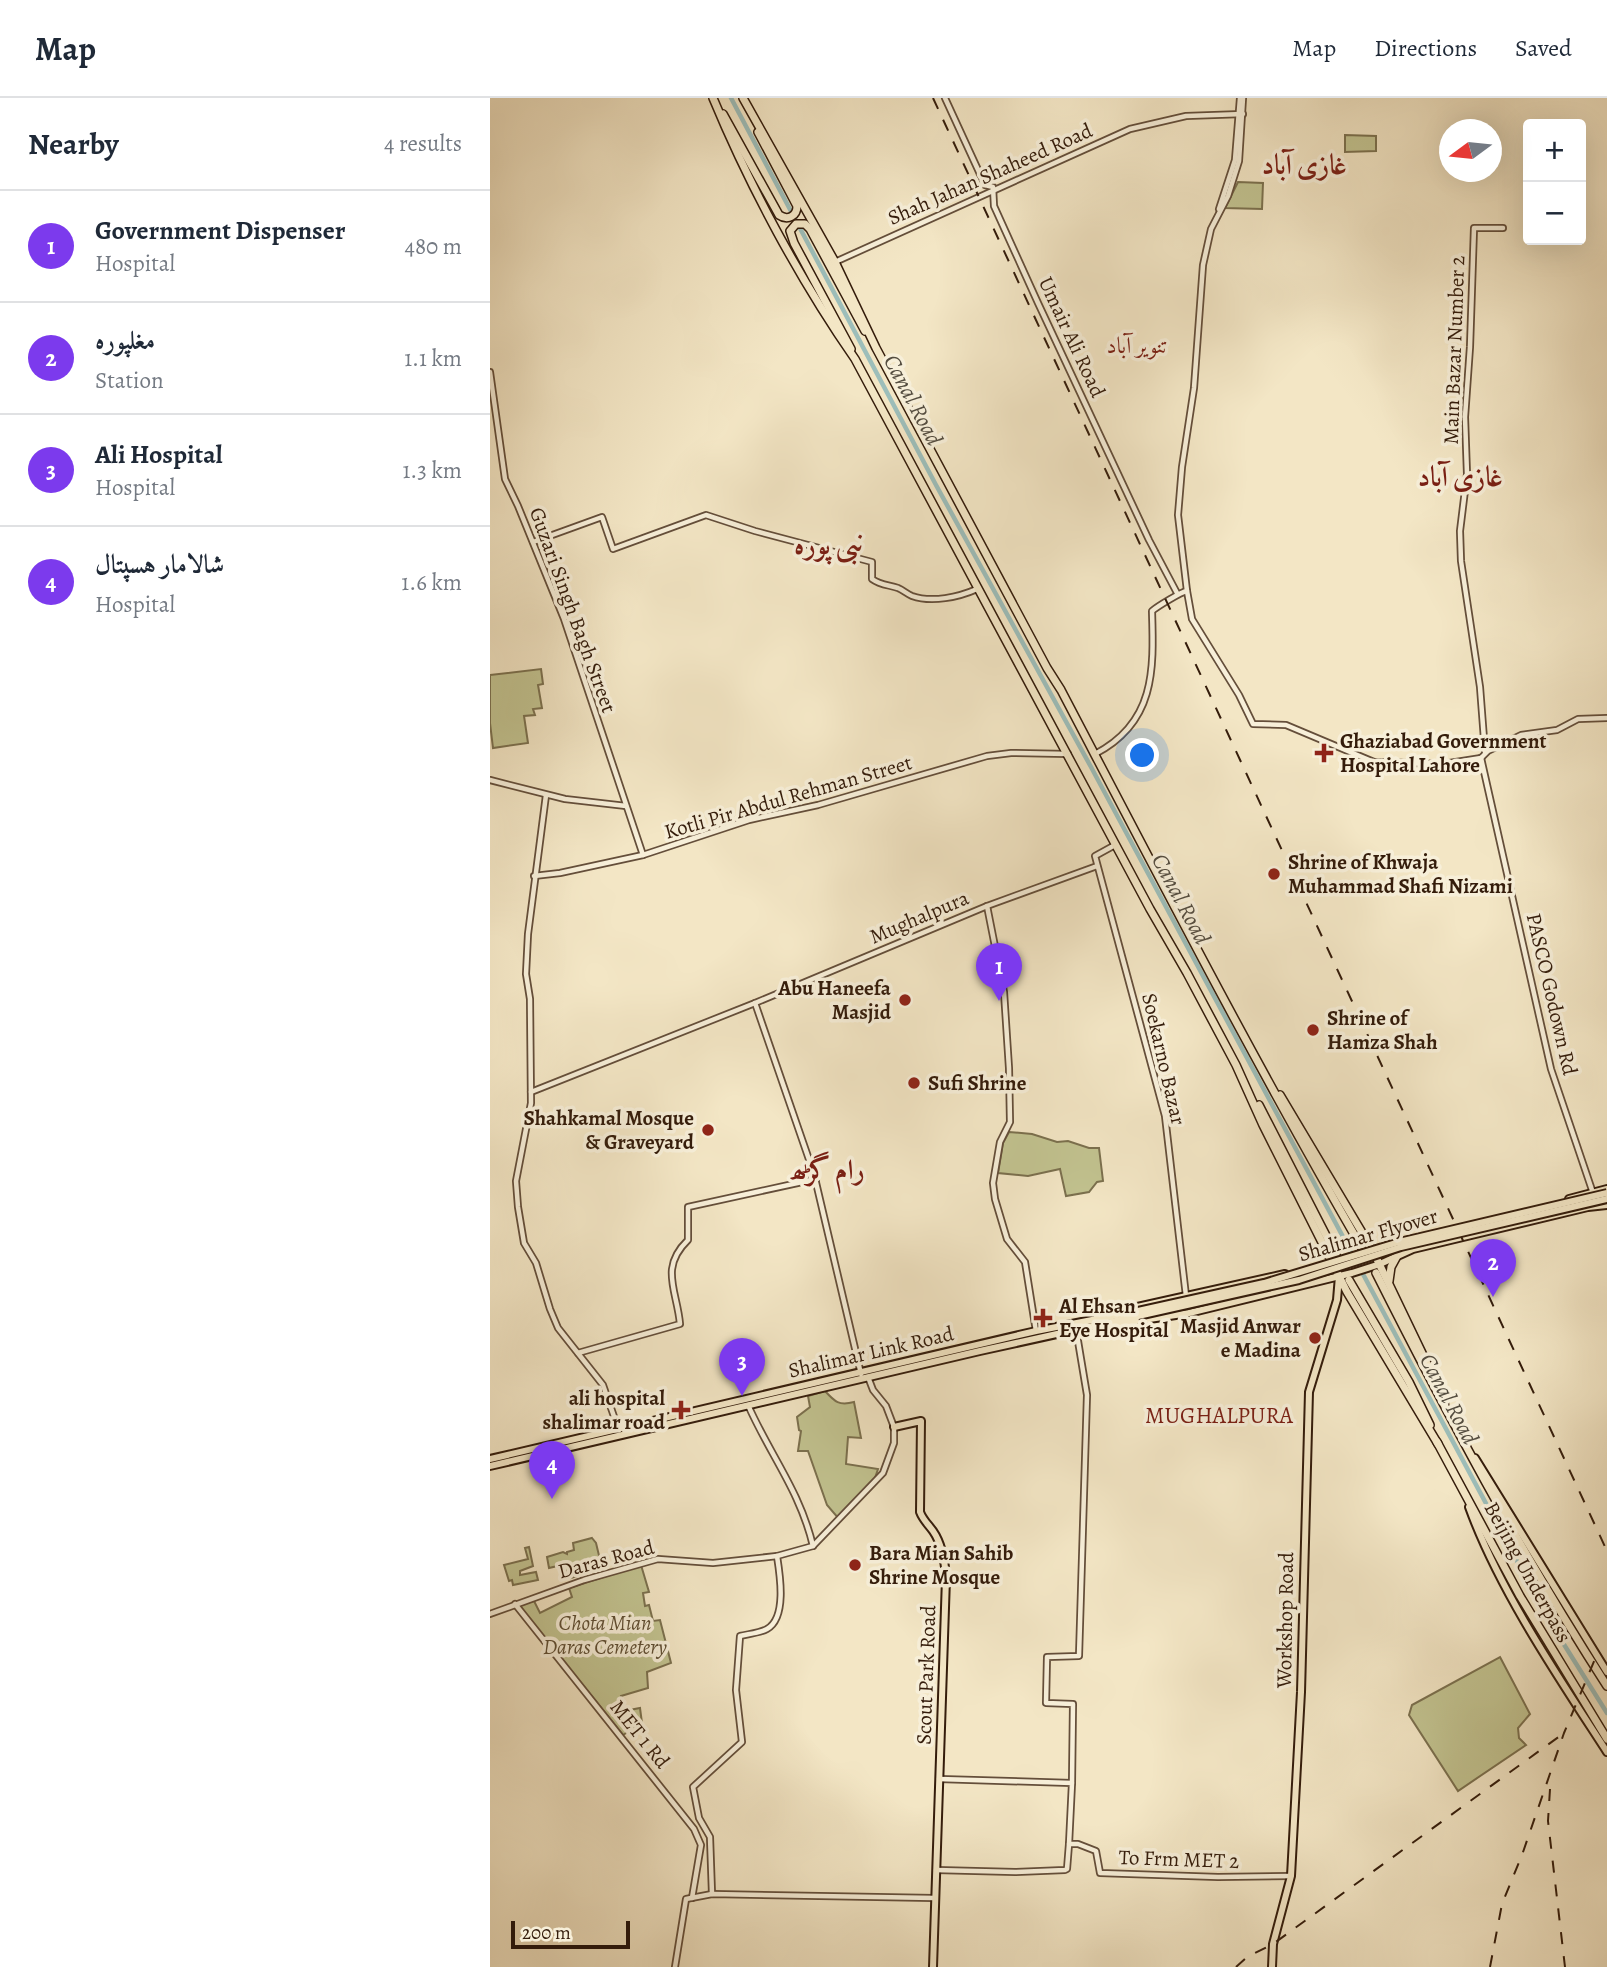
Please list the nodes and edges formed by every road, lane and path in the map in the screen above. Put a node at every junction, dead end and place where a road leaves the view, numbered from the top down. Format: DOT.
graph roads {
  1 [pos="713,98"];
  2 [pos="945,98"];
  3 [pos="1241,98"];
  4 [pos="744,101"];
  5 [pos="1241,114"];
  6 [pos="993,189"];
  7 [pos="1503,228"];
  8 [pos="835,261"];
  9 [pos="876,348"];
  10 [pos="855,359"];
  11 [pos="490,372"];
  12 [pos="533,542"];
  13 [pos="978,588"];
  14 [pos="1187,591"];
  15 [pos="1177,593"];
  16 [pos="1607,718"];
  17 [pos="1485,752"];
  18 [pos="1068,754"];
  19 [pos="1095,754"];
  20 [pos="1481,758"];
  21 [pos="490,780"];
  22 [pos="546,794"];
  23 [pos="625,806"];
  24 [pos="1116,845"];
  25 [pos="643,855"];
  26 [pos="1097,866"];
  27 [pos="534,876"];
  28 [pos="987,906"];
  29 [pos="755,1003"];
  30 [pos="531,1092"];
  31 [pos="816,1180"];
  32 [pos="1607,1191"];
  33 [pos="1593,1193"];
  34 [pos="1607,1199"];
  35 [pos="1607,1205"];
  36 [pos="1455,1226"];
  37 [pos="1459,1238"];
  38 [pos="1388,1246"];
  39 [pos="1364,1248"];
  40 [pos="1373,1251"];
  41 [pos="1397,1256"];
  42 [pos="1337,1259"];
  43 [pos="1380,1264"];
  44 [pos="1376,1273"];
  45 [pos="1339,1276"];
  46 [pos="1350,1277"];
  47 [pos="1389,1284"];
  48 [pos="1186,1297"];
  49 [pos="1138,1314"];
  50 [pos="1076,1326"];
  51 [pos="1036,1331"];
  52 [pos="578,1353"];
  53 [pos="864,1375"];
  54 [pos="748,1403"];
  55 [pos="1454,1422"];
  56 [pos="894,1427"];
  57 [pos="619,1429"];
  58 [pos="579,1442"];
  59 [pos="1438,1444"];
  60 [pos="1469,1451"];
  61 [pos="490,1459"];
  62 [pos="490,1466"];
  63 [pos="1464,1493"];
  64 [pos="815,1545"];
  65 [pos="777,1556"];
  66 [pos="515,1604"];
  67 [pos="490,1614"];
  68 [pos="1607,1672"];
  69 [pos="1607,1686"];
  70 [pos="1607,1739"];
  71 [pos="1607,1752"];
  72 [pos="939,1779"];
  73 [pos="1072,1783"];
  74 [pos="1069,1844"];
  75 [pos="936,1870"];
  76 [pos="1291,1876"];
  77 [pos="712,1894"];
  78 [pos="934,1898"];
  79 [pos="689,1899"];
  80 [pos="675,1967"];
  81 [pos="933,1967"];
  82 [pos="1272,1967"];
  1 -- 4 [label="highway"];
  1 -- 10 [label="highway"];
  2 -- 6 [label="street, Umair Ali Road"];
  3 -- 5 [label="street"];
  4 -- 8 [label="highway"];
  5 -- 6 [label="street, Shah Jahan Shaheed Road"];
  5 -- 14 [label="street"];
  6 -- 8 [label="street, Shah Jahan Shaheed Road"];
  6 -- 15 [label="street, Umair Ali Road"];
  7 -- 17 [label="street, Main Bazar Number 2"];
  8 -- 9 [label="highway"];
  9 -- 10 [label="highway"];
  9 -- 19 [label="highway"];
  10 -- 13 [label="highway"];
  11 -- 12 [label="street, Guzari Singh Bagh Street"];
  12 -- 13 [label="street"];
  12 -- 23 [label="street, Guzari Singh Bagh Street"];
  13 -- 18 [label="highway"];
  14 -- 15 [label="street"];
  14 -- 20 [label="street"];
  15 -- 19 [label="street"];
  16 -- 17 [label="street"];
  17 -- 20 [label="street"];
  18 -- 24 [label="highway"];
  18 -- 25 [label="street, Kotli Pir Abdul Rehman Street"];
  19 -- 39 [label="highway"];
  20 -- 33 [label="street, PASCO Godown Rd"];
  21 -- 22 [label="street"];
  22 -- 23 [label="street"];
  22 -- 27 [label="street"];
  23 -- 25 [label="street, Guzari Singh Bagh Street"];
  24 -- 26 [label="street"];
  24 -- 42 [label="highway"];
  25 -- 27 [label="street, Kotli Pir Abdul Rehman Street"];
  26 -- 28 [label="street, Mughalpura"];
  26 -- 48 [label="street, Soekarno Bazar"];
  27 -- 30 [label="street"];
  28 -- 29 [label="street, Mughalpura"];
  28 -- 51 [label="street"];
  29 -- 30 [label="street, Mughalpura"];
  29 -- 31 [label="street"];
  30 -- 52 [label="street"];
  31 -- 52 [label="street"];
  31 -- 53 [label="street"];
  32 -- 33 [label="main road"];
  32 -- 49 [label="main road, Shalimar Flyover, bridge"];
  33 -- 36 [label="main road"];
  34 -- 49 [label="main road, Shalimar Flyover, bridge"];
  35 -- 37 [label="main road"];
  36 -- 37 [label="main road"];
  36 -- 38 [label="main road"];
  37 -- 41 [label="main road"];
  38 -- 39 [label="highway"];
  38 -- 40 [label="main road"];
  39 -- 40 [label="highway"];
  39 -- 42 [label="main road, bridge"];
  40 -- 43 [label="highway"];
  41 -- 43 [label="main road"];
  41 -- 47 [label="highway"];
  42 -- 45 [label="highway"];
  42 -- 48 [label="main road"];
  43 -- 46 [label="main road"];
  43 -- 47 [label="highway"];
  44 -- 55 [label="highway"];
  45 -- 46 [label="main road"];
  45 -- 50 [label="main road"];
  45 -- 59 [label="highway"];
  45 -- 76 [label="main road, Workshop Road"];
  46 -- 59 [label="highway"];
  47 -- 55 [label="highway"];
  48 -- 50 [label="main road"];
  49 -- 50 [label="main road"];
  50 -- 51 [label="main road, Shalimar Link Road"];
  50 -- 53 [label="main road, Shalimar Link Road"];
  50 -- 73 [label="street"];
  51 -- 53 [label="main road, Shalimar Link Road"];
  52 -- 57 [label="street"];
  53 -- 54 [label="main road, Shalimar Link Road"];
  53 -- 56 [label="street"];
  54 -- 57 [label="main road, Shalimar Link Road"];
  54 -- 58 [label="main road, Shalimar Link Road"];
  54 -- 64 [label="street"];
  55 -- 60 [label="highway, Beijing Underpass"];
  56 -- 64 [label="street"];
  56 -- 72 [label="main road, Scout Park Road"];
  57 -- 58 [label="main road, Shalimar Link Road"];
  58 -- 61 [label="main road, Shalimar Link Road"];
  58 -- 62 [label="main road, Shalimar Link Road"];
  59 -- 63 [label="highway, Beijing Underpass"];
  60 -- 68 [label="main road"];
  60 -- 69 [label="highway, Beijing Underpass"];
  63 -- 70 [label="highway, Beijing Underpass"];
  63 -- 71 [label="main road"];
  64 -- 65 [label="street, Daras Road"];
  65 -- 66 [label="street, Daras Road"];
  65 -- 77 [label="street"];
  66 -- 67 [label="street, Daras Road"];
  66 -- 79 [label="street, MET 1 Rd"];
  72 -- 73 [label="street"];
  72 -- 75 [label="main road, Scout Park Road"];
  73 -- 74 [label="street"];
  74 -- 75 [label="street"];
  74 -- 76 [label="street, To Frm MET 2"];
  75 -- 78 [label="main road, Scout Park Road"];
  76 -- 82 [label="main road, Workshop Road"];
  77 -- 78 [label="street"];
  77 -- 79 [label="street"];
  78 -- 81 [label="main road, Scout Park Road"];
  79 -- 80 [label="street, MET 1 Rd"];
}
